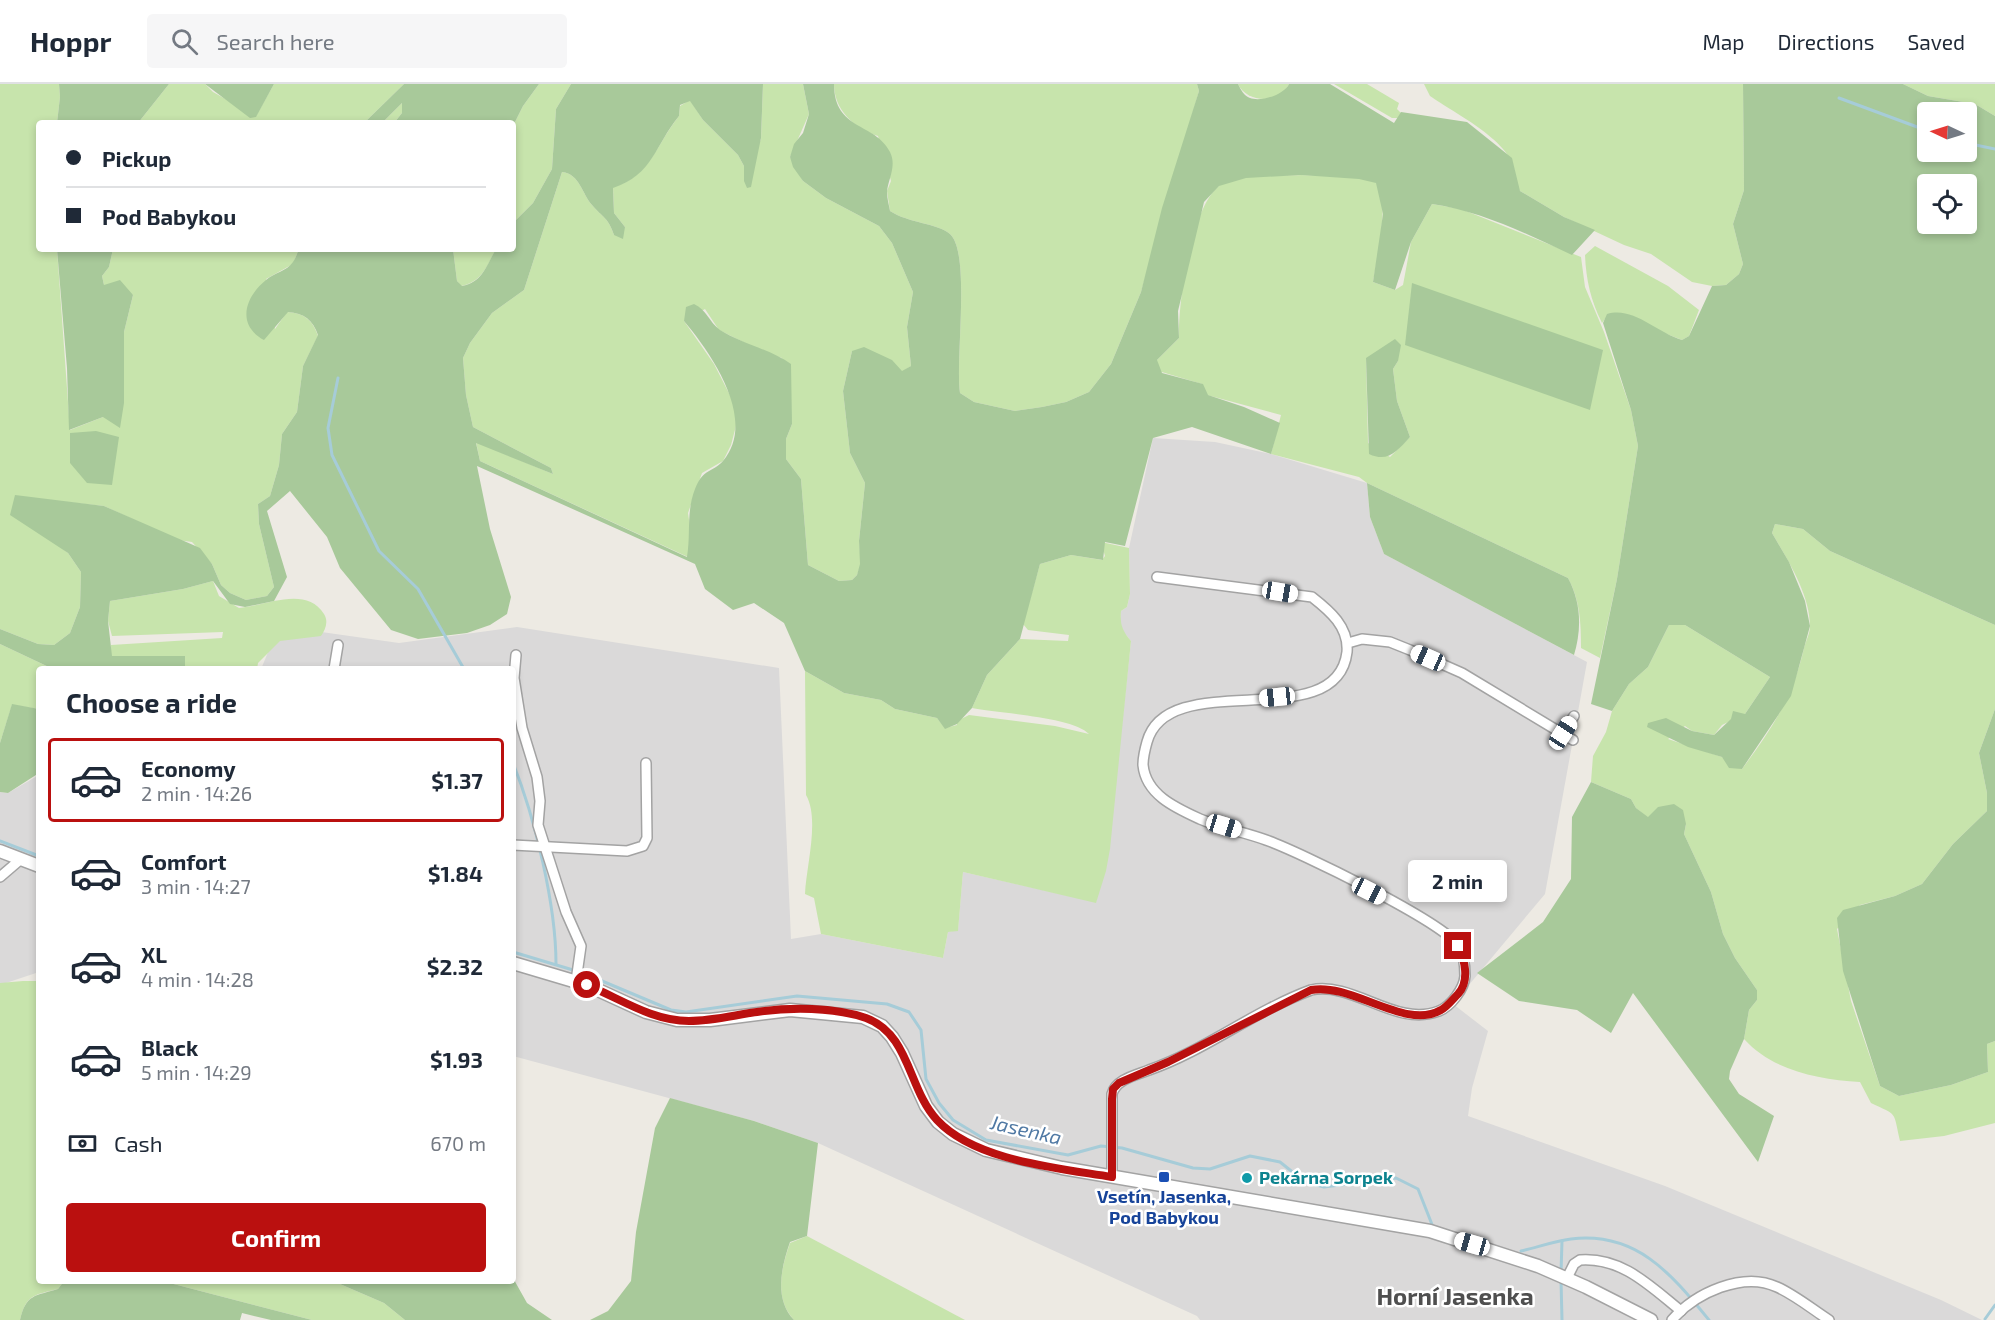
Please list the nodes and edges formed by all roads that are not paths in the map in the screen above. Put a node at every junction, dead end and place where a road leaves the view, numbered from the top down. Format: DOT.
graph roads {
  1 [pos="1157,577"];
  2 [pos="1348,643"];
  3 [pos="338,645"];
  4 [pos="516,655"];
  5 [pos="334,666"];
  6 [pos="515,666"];
  7 [pos="516,690"];
  8 [pos="1574,716"];
  9 [pos="1563,733"];
  10 [pos="1573,740"];
  11 [pos="646,763"];
  12 [pos="516,844"];
  13 [pos="542,845"];
  14 [pos="0,851"];
  15 [pos="21,859"];
  16 [pos="36,865"];
  17 [pos="0,877"];
  18 [pos="516,964"];
  19 [pos="577,979"];
  20 [pos="1112,1177"];
  21 [pos="1566,1278"];
  22 [pos="1680,1311"];
  23 [pos="1651,1320"];
  24 [pos="1672,1320"];
  25 [pos="1829,1320"];
  1 -- 2 [label="street"];
  2 -- 9 [label="street"];
  2 -- 20 [label="street"];
  3 -- 5 [label="street"];
  4 -- 6 [label="street"];
  7 -- 13 [label="street"];
  8 -- 9 [label="street"];
  9 -- 10 [label="street"];
  11 -- 13 [label="street"];
  12 -- 13 [label="street"];
  13 -- 19 [label="street"];
  14 -- 15 [label="street"];
  15 -- 16 [label="street"];
  15 -- 17 [label="street"];
  18 -- 19 [label="street"];
  19 -- 20 [label="street"];
  20 -- 21 [label="street"];
  21 -- 22 [label="street"];
  21 -- 23 [label="street"];
  22 -- 24 [label="street"];
  22 -- 25 [label="street"];
}
